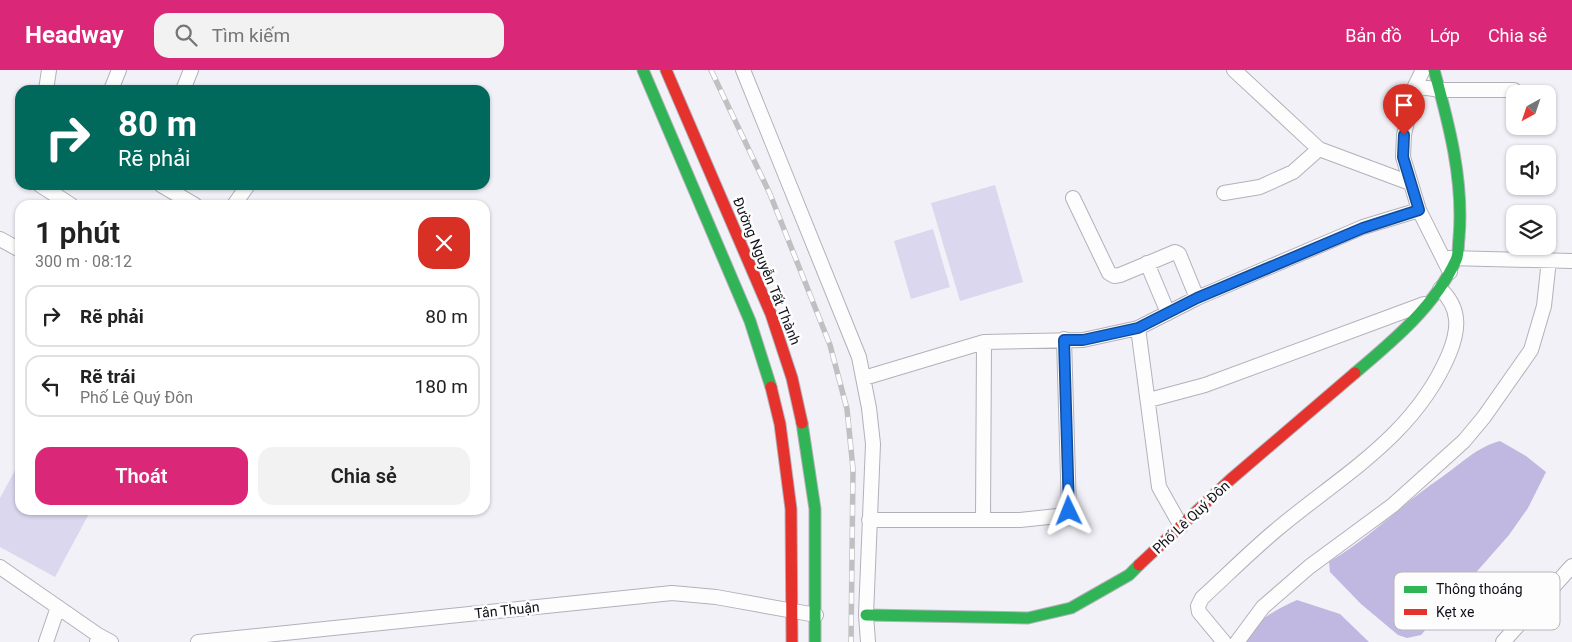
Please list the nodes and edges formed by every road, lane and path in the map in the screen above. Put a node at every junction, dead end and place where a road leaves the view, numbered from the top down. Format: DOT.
graph roads {
  1 [pos="49,70"];
  2 [pos="119,70"];
  3 [pos="190,70"];
  4 [pos="643,70"];
  5 [pos="666,70"];
  6 [pos="743,70"];
  7 [pos="1234,70"];
  8 [pos="1423,70"];
  9 [pos="1434,70"];
  10 [pos="47,85"];
  11 [pos="113,85"];
  12 [pos="185,85"];
  13 [pos="1415,86"];
  14 [pos="1440,90"];
  15 [pos="1506,90"];
  16 [pos="1319,149"];
  17 [pos="1410,183"];
  18 [pos="48,190"];
  19 [pos="169,190"];
  20 [pos="1224,193"];
  21 [pos="1073,198"];
  22 [pos="64,200"];
  23 [pos="186,200"];
  24 [pos="1419,210"];
  25 [pos="0,239"];
  26 [pos="15,247"];
  27 [pos="1451,259"];
  28 [pos="1549,260"];
  29 [pos="1572,261"];
  30 [pos="1147,263"];
  31 [pos="1450,272"];
  32 [pos="1440,289"];
  33 [pos="1197,298"];
  34 [pos="1430,302"];
  35 [pos="1168,313"];
  36 [pos="1138,328"];
  37 [pos="1064,340"];
  38 [pos="984,342"];
  39 [pos="864,378"];
  40 [pos="1149,400"];
  41 [pos="869,520"];
  42 [pos="983,520"];
  43 [pos="1181,526"];
  44 [pos="1572,566"];
  45 [pos="0,567"];
  46 [pos="1560,579"];
  47 [pos="58,607"];
  48 [pos="793,612"];
  49 [pos="816,615"];
  50 [pos="866,615"];
  51 [pos="1514,630"];
  52 [pos="97,638"];
  53 [pos="46,642"];
  54 [pos="112,642"];
  55 [pos="203,642"];
  56 [pos="792,642"];
  57 [pos="816,642"];
  58 [pos="868,642"];
  59 [pos="1224,642"];
  60 [pos="1237,642"];
  61 [pos="1503,642"];
  1 -- 10 [label="street"];
  2 -- 11 [label="street"];
  3 -- 12 [label="street"];
  4 -- 48 [label="main road"];
  5 -- 49 [label="main road, Đường Nguyễn Tất Thành"];
  6 -- 39 [label="street"];
  7 -- 16 [label="street"];
  8 -- 13 [label="street, Phố Lê Quý Đôn"];
  9 -- 14 [label="main road, Phố Lê Quý Đôn"];
  13 -- 14 [label="street"];
  13 -- 17 [label="street, Phố Lê Quý Đôn"];
  14 -- 15 [label="street"];
  14 -- 27 [label="main road, Phố Lê Quý Đôn"];
  16 -- 17 [label="street"];
  16 -- 20 [label="street"];
  17 -- 24 [label="street, Phố Lê Quý Đôn"];
  18 -- 22 [label="street"];
  19 -- 23 [label="street"];
  21 -- 30 [label="street"];
  24 -- 27 [label="street, Phố Lê Quý Đôn"];
  24 -- 33 [label="street"];
  25 -- 26 [label="street"];
  27 -- 28 [label="street"];
  27 -- 31 [label="street, Phố Lê Quý Đôn"];
  28 -- 29 [label="street"];
  28 -- 60 [label="street"];
  30 -- 33 [label="street"];
  30 -- 35 [label="street"];
  31 -- 32 [label="main road, Phố Lê Quý Đôn"];
  32 -- 34 [label="main road, Phố Lê Quý Đôn"];
  32 -- 59 [label="street"];
  33 -- 35 [label="street"];
  34 -- 40 [label="street"];
  34 -- 43 [label="main road, Phố Lê Quý Đôn"];
  35 -- 36 [label="street"];
  36 -- 37 [label="street"];
  36 -- 40 [label="street"];
  37 -- 38 [label="street"];
  37 -- 42 [label="street"];
  38 -- 39 [label="street"];
  38 -- 42 [label="street"];
  39 -- 41 [label="street"];
  40 -- 43 [label="street"];
  41 -- 42 [label="street"];
  41 -- 50 [label="street"];
  43 -- 50 [label="main road, Phố Lê Quý Đôn"];
  44 -- 46 [label="street"];
  45 -- 47 [label="street"];
  47 -- 52 [label="street"];
  47 -- 53 [label="street"];
  48 -- 49 [label="street, Tân Thuận"];
  48 -- 55 [label="street, Tân Thuận"];
  48 -- 56 [label="main road"];
  49 -- 57 [label="main road, Đường Nguyễn Tất Thành"];
  50 -- 58 [label="street"];
  51 -- 61 [label="street"];
  52 -- 54 [label="street"];
}
